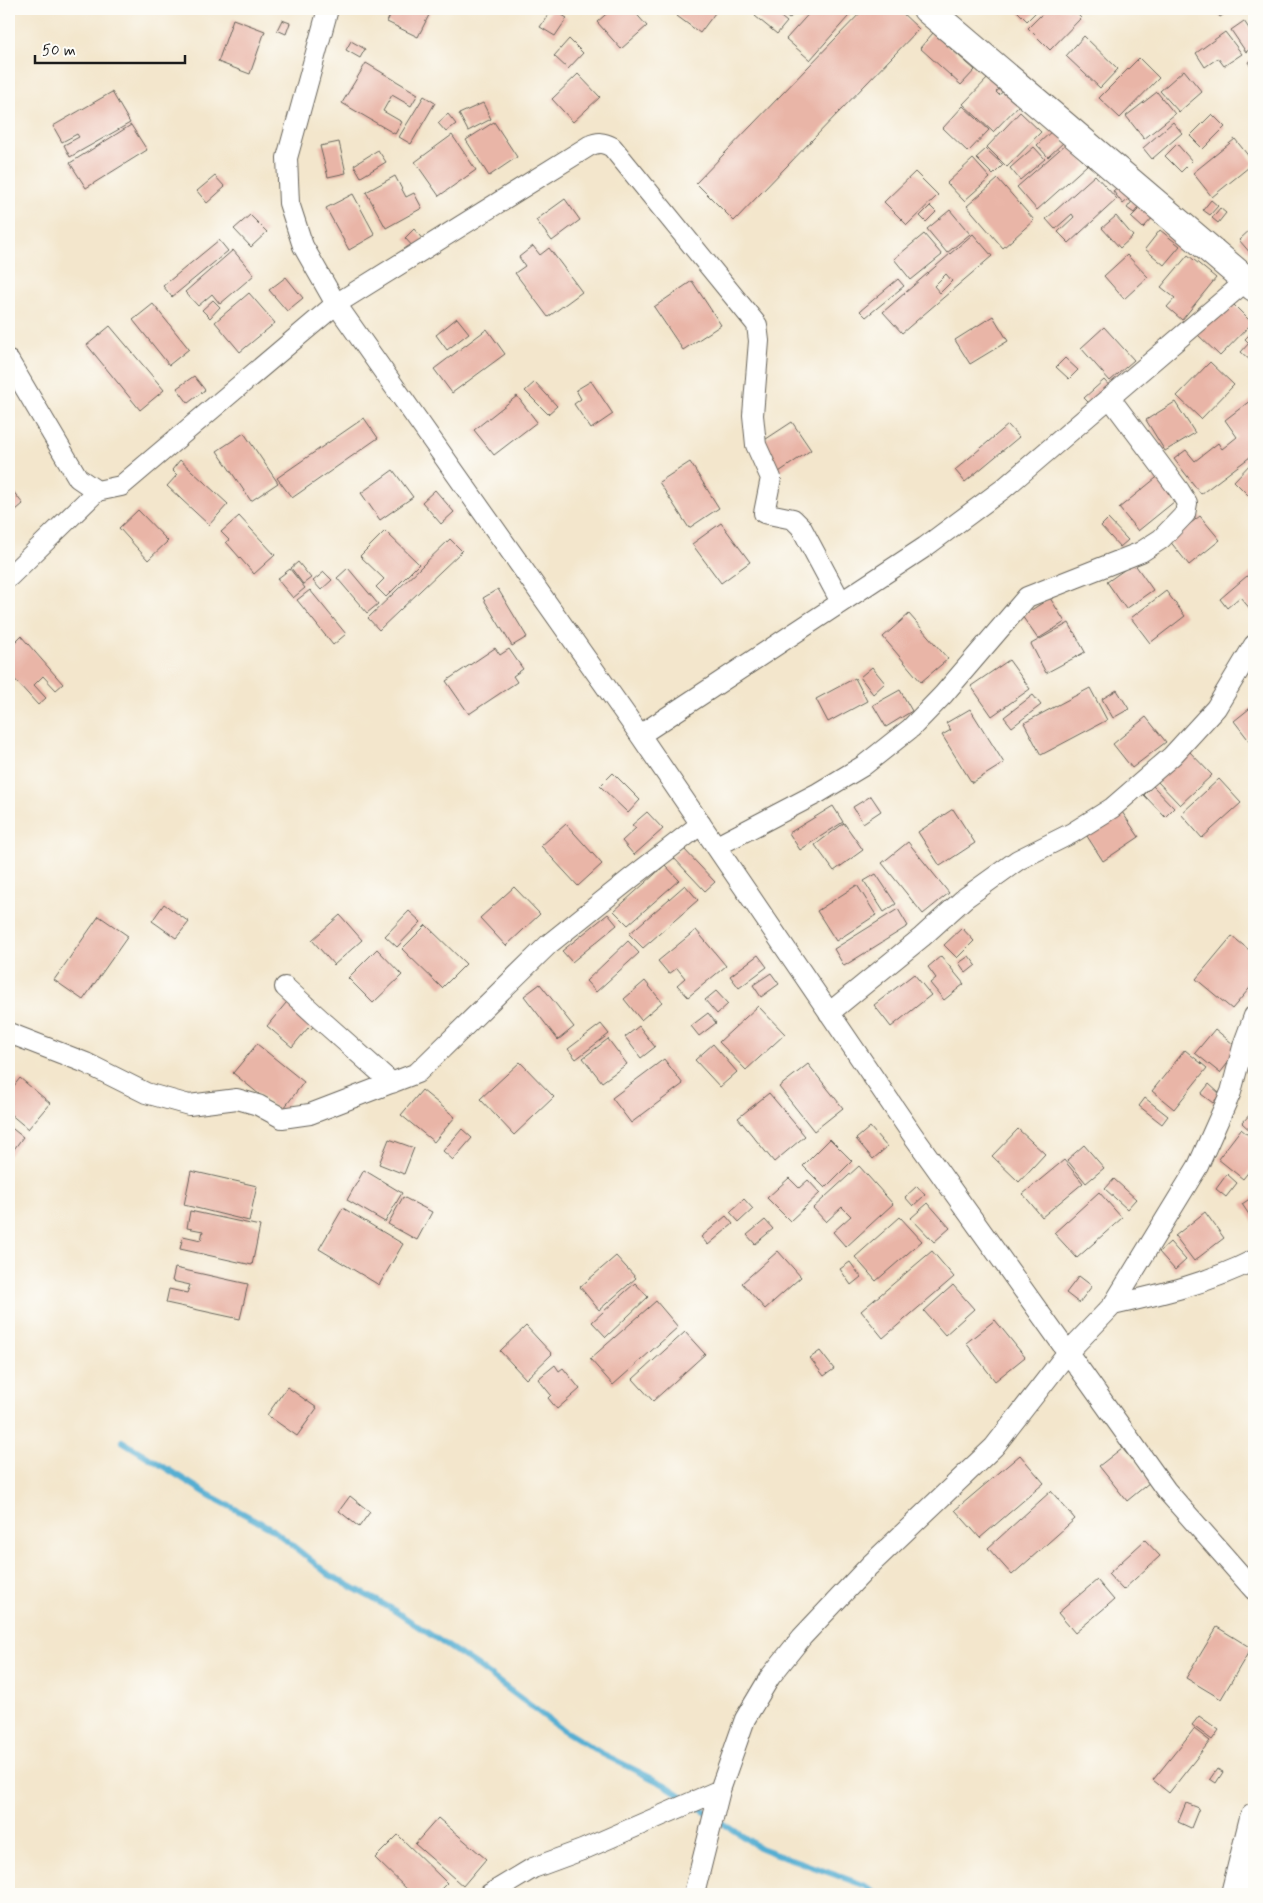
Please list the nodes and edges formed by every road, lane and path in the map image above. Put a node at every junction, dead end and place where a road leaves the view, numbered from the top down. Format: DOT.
graph roads {
  1 [pos="328,9"];
  2 [pos="926,9"];
  3 [pos="1250,284"];
  4 [pos="336,304"];
  5 [pos="9,361"];
  6 [pos="1110,398"];
  7 [pos="97,491"];
  8 [pos="9,577"];
  9 [pos="841,602"];
  10 [pos="1254,645"];
  11 [pos="640,735"];
  12 [pos="701,824"];
  13 [pos="717,846"];
  14 [pos="285,987"];
  15 [pos="829,1013"];
  16 [pos="1254,1016"];
  17 [pos="9,1033"];
  18 [pos="392,1082"];
  19 [pos="1254,1260"];
  20 [pos="1113,1305"];
  21 [pos="1068,1352"];
  22 [pos="1254,1590"];
  23 [pos="720,1790"];
  24 [pos="1254,1818"];
  25 [pos="490,1894"];
  26 [pos="694,1894"];
  27 [pos="1235,1894"];
  1 -- 4 [label="street"];
  2 -- 3 [label="main road"];
  3 -- 6 [label="street"];
  4 -- 7 [label="street"];
  4 -- 9 [label="street"];
  4 -- 11 [label="street"];
  5 -- 7 [label="street"];
  6 -- 9 [label="street"];
  6 -- 13 [label="street"];
  7 -- 8 [label="street"];
  9 -- 11 [label="street"];
  10 -- 15 [label="street"];
  11 -- 12 [label="street"];
  12 -- 13 [label="street"];
  12 -- 18 [label="street"];
  13 -- 15 [label="street"];
  14 -- 18 [label="street"];
  15 -- 21 [label="street"];
  16 -- 20 [label="street"];
  17 -- 18 [label="street"];
  19 -- 20 [label="street"];
  20 -- 21 [label="street"];
  21 -- 22 [label="street"];
  21 -- 23 [label="street"];
  23 -- 25 [label="street"];
  23 -- 26 [label="street"];
  24 -- 27 [label="main road"];
}
